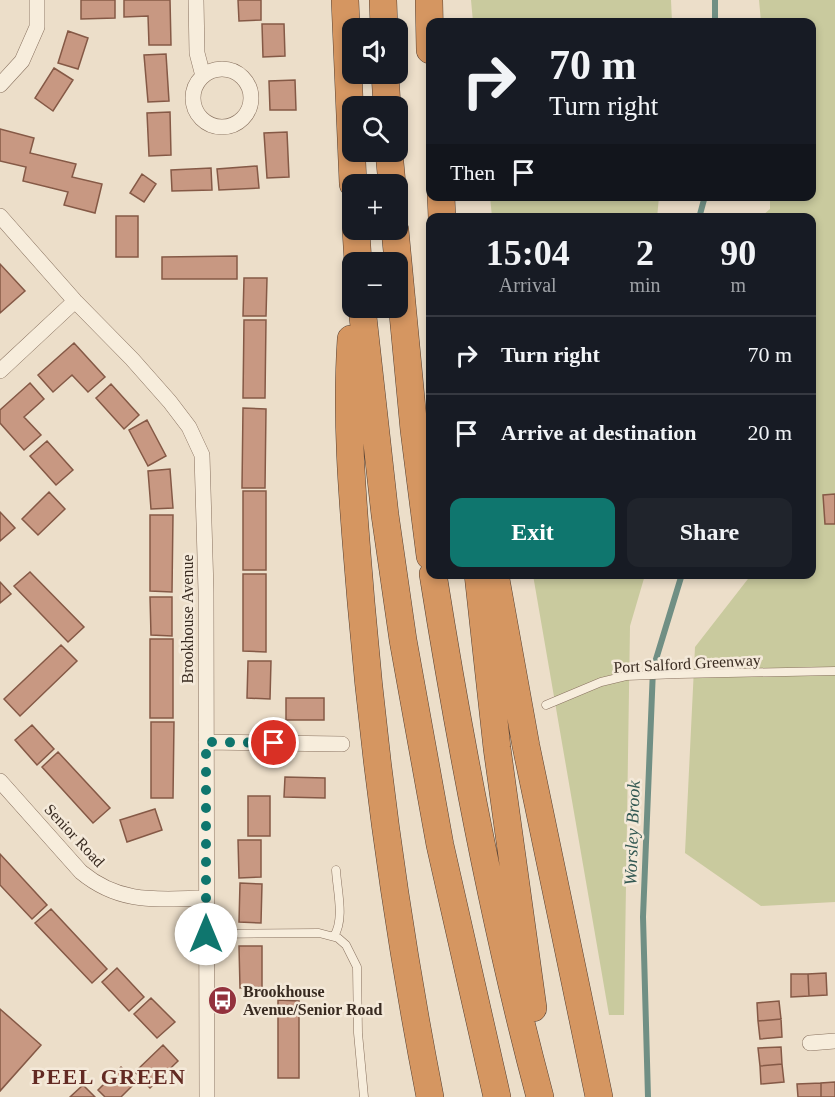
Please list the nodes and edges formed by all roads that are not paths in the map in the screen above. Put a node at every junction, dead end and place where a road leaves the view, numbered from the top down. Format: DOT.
graph roads {
  1 [pos="37,0"];
  2 [pos="196,0"];
  3 [pos="345,0"];
  4 [pos="383,0"];
  5 [pos="429,0"];
  6 [pos="384,18"];
  7 [pos="429,18"];
  8 [pos="203,76"];
  9 [pos="0,86"];
  10 [pos="353,174"];
  11 [pos="0,216"];
  12 [pos="396,240"];
  13 [pos="75,301"];
  14 [pos="353,318"];
  15 [pos="363,318"];
  16 [pos="0,370"];
  17 [pos="426,524"];
  18 [pos="435,579"];
  19 [pos="479,579"];
  20 [pos="496,579"];
  21 [pos="835,671"];
  22 [pos="546,705"];
  23 [pos="206,742"];
  24 [pos="342,744"];
  25 [pos="0,781"];
  26 [pos="336,870"];
  27 [pos="206,898"];
  28 [pos="206,934"];
  29 [pos="334,936"];
  30 [pos="835,1041"];
  31 [pos="810,1043"];
  32 [pos="207,1097"];
  33 [pos="364,1097"];
  34 [pos="430,1097"];
  35 [pos="497,1097"];
  36 [pos="540,1097"];
  37 [pos="545,1097"];
  38 [pos="599,1097"];
  1 -- 9 [label="street"];
  2 -- 8 [label="street"];
  3 -- 10 [label="highway"];
  4 -- 6 [label="highway"];
  5 -- 7 [label="highway"];
  11 -- 13 [label="street, Brookhouse Avenue"];
  12 -- 17 [label="highway"];
  13 -- 16 [label="street"];
  13 -- 23 [label="street, Brookhouse Avenue"];
  14 -- 34 [label="highway"];
  15 -- 35 [label="highway"];
  18 -- 36 [label="highway"];
  19 -- 37 [label="highway"];
  20 -- 38 [label="highway"];
  21 -- 22 [label="lane, Port Salford Greenway"];
  23 -- 24 [label="street"];
  23 -- 27 [label="street, Brookhouse Avenue"];
  25 -- 27 [label="street, Senior Road"];
  26 -- 29 [label="lane"];
  27 -- 28 [label="street, Brookhouse Avenue"];
  28 -- 29 [label="lane"];
  28 -- 32 [label="street, Brookhouse Avenue"];
  29 -- 33 [label="lane"];
  30 -- 31 [label="street"];
}
